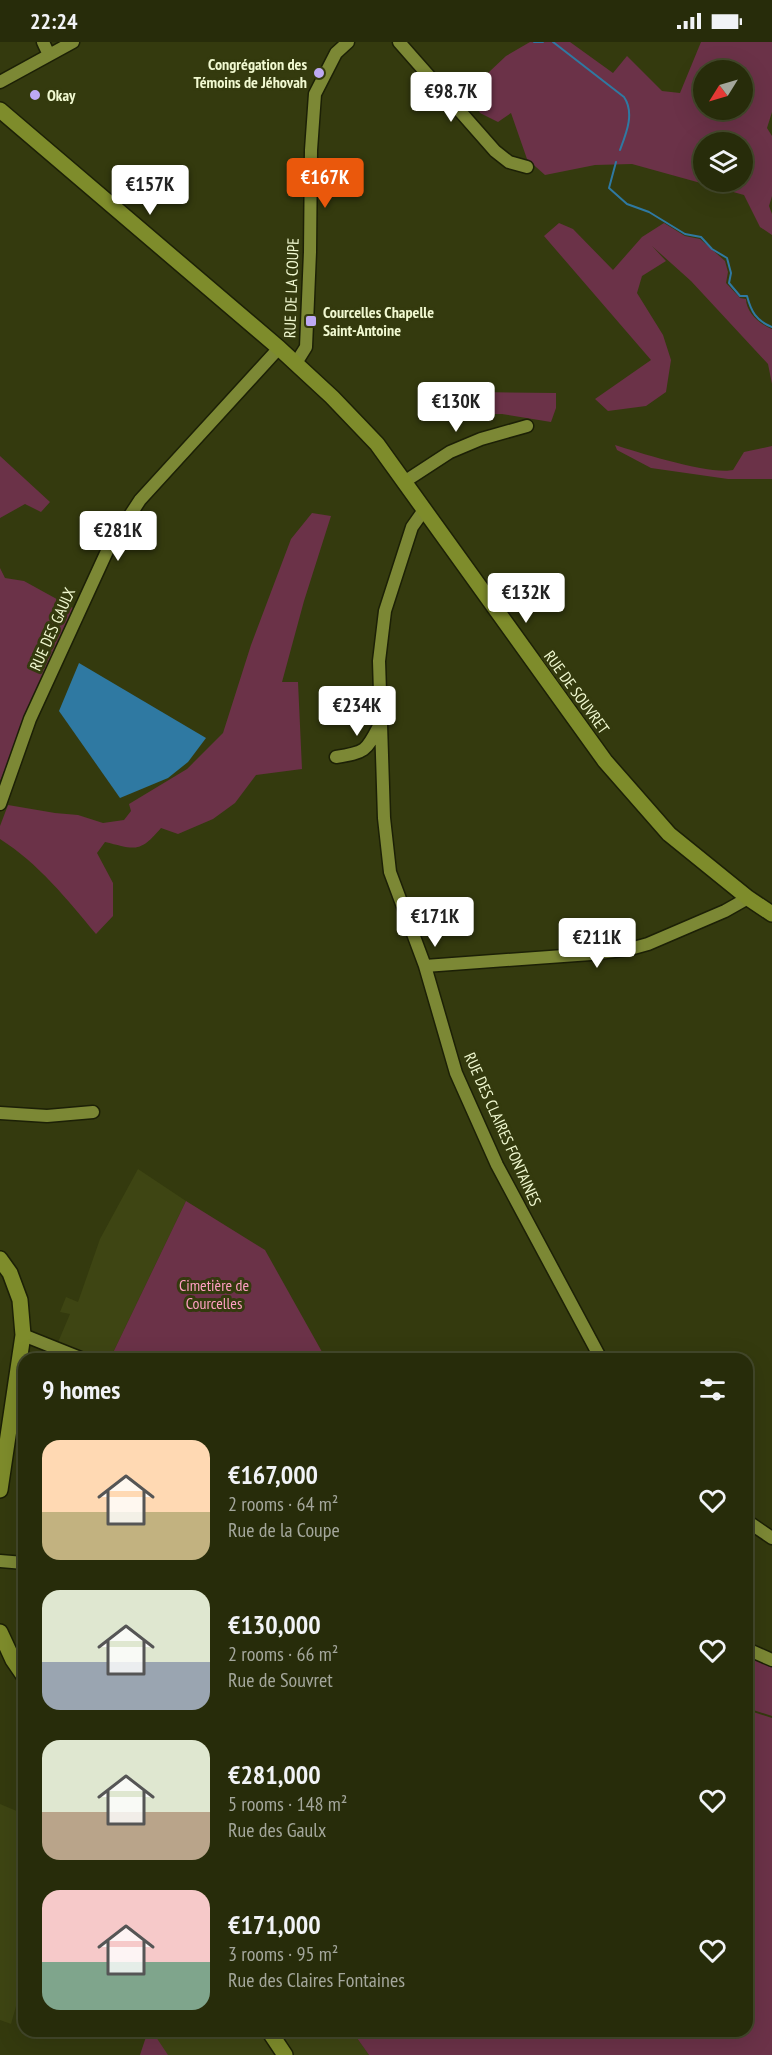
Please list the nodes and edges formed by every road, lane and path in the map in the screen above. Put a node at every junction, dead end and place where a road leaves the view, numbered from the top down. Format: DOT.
graph roads {
  1 [pos="43,42"];
  2 [pos="73,42"];
  3 [pos="348,42"];
  4 [pos="399,42"];
  5 [pos="49,55"];
  6 [pos="0,82"];
  7 [pos="0,110"];
  8 [pos="527,167"];
  9 [pos="279,348"];
  10 [pos="296,363"];
  11 [pos="527,426"];
  12 [pos="404,482"];
  13 [pos="424,510"];
  14 [pos="381,723"];
  15 [pos="336,757"];
  16 [pos="0,804"];
  17 [pos="748,898"];
  18 [pos="772,914"];
  19 [pos="426,966"];
  20 [pos="93,1112"];
  21 [pos="0,1113"];
  22 [pos="0,1259"];
  23 [pos="23,1335"];
  24 [pos="20,1353"];
  25 [pos="68,1353"];
  26 [pos="598,1353"];
  27 [pos="18,1369"];
  28 [pos="0,1490"];
  29 [pos="753,1525"];
  30 [pos="772,1538"];
  31 [pos="0,1561"];
  32 [pos="18,1562"];
  33 [pos="0,1632"];
  34 [pos="753,1652"];
  35 [pos="772,1660"];
  36 [pos="18,1667"];
  37 [pos="273,2037"];
  38 [pos="285,2055"];
  1 -- 5 [label="street"];
  2 -- 5 [label="street"];
  3 -- 10 [label="street, RUE DE LA COUPE"];
  4 -- 8 [label="street"];
  5 -- 6 [label="street"];
  7 -- 9 [label="main road, RUE DE SOUVRET"];
  9 -- 10 [label="main road, RUE DE SOUVRET"];
  9 -- 16 [label="street, RUE DES GAULX"];
  10 -- 12 [label="main road, RUE DE SOUVRET"];
  11 -- 12 [label="street"];
  12 -- 13 [label="main road, RUE DE SOUVRET"];
  13 -- 14 [label="street, RUE DES CLAIRES FONTAINES"];
  13 -- 17 [label="main road, RUE DE SOUVRET"];
  14 -- 15 [label="street"];
  14 -- 19 [label="street, RUE DES CLAIRES FONTAINES"];
  17 -- 18 [label="main road, RUE DE SOUVRET"];
  17 -- 19 [label="street"];
  19 -- 26 [label="street, RUE DES CLAIRES FONTAINES"];
  20 -- 21 [label="street"];
  22 -- 23 [label="main road"];
  23 -- 24 [label="main road"];
  23 -- 25 [label="street"];
  27 -- 28 [label="main road"];
  29 -- 30 [label="street"];
  31 -- 32 [label="street"];
  33 -- 36 [label="main road"];
  34 -- 35 [label="street"];
  37 -- 38 [label="main road"];
}
